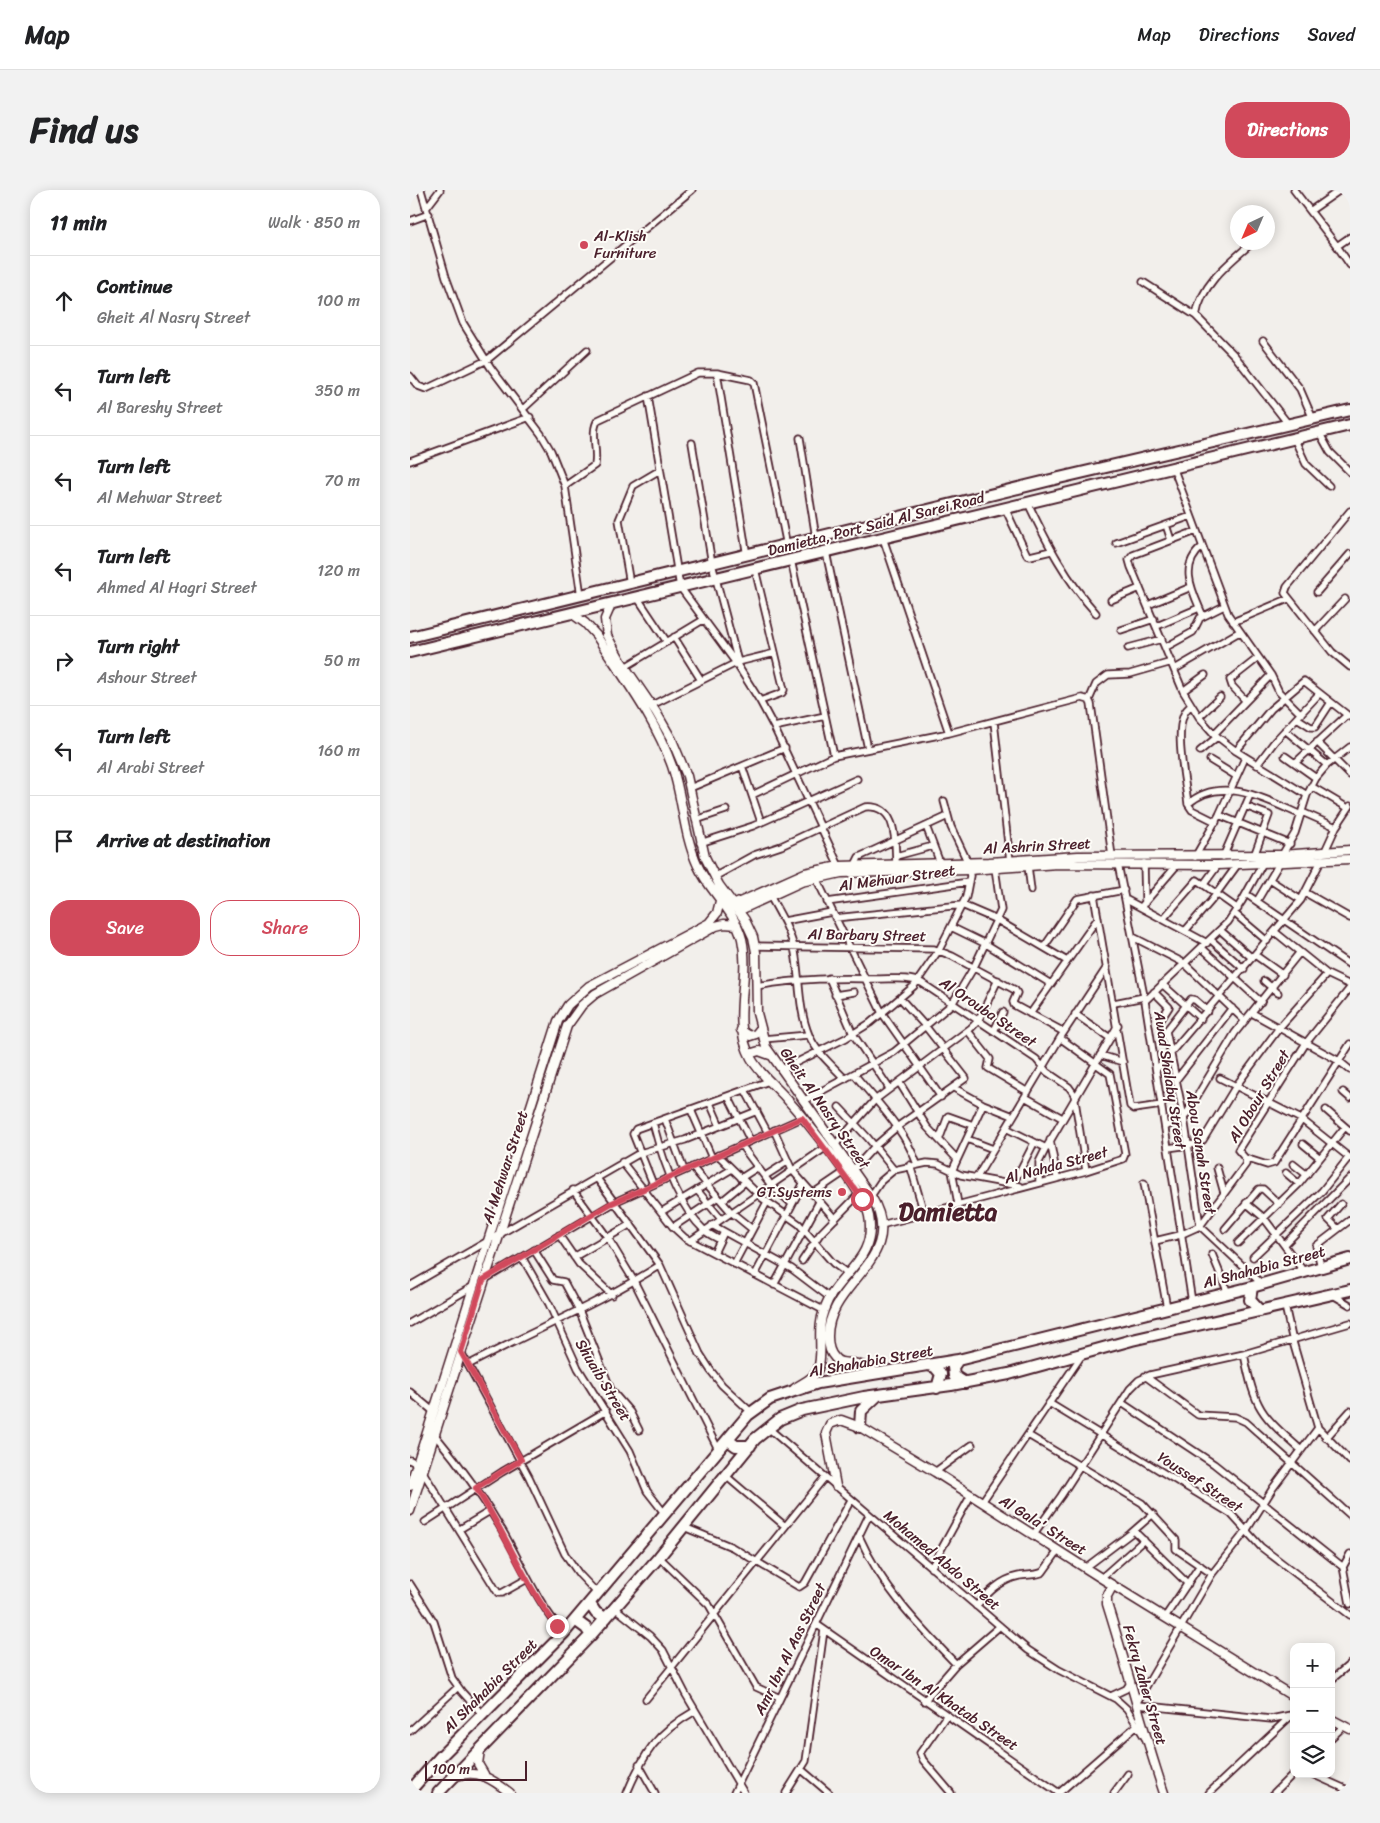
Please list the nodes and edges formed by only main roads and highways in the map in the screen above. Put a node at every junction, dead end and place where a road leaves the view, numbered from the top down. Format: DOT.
graph roads {
  1 [pos="1350,410"];
  2 [pos="1350,425"];
  3 [pos="612,604"];
  4 [pos="570,613"];
  5 [pos="483,619"];
  6 [pos="454,626"];
  7 [pos="606,632"];
  8 [pos="486,634"];
  9 [pos="596,635"];
  10 [pos="410,636"];
  11 [pos="458,641"];
  12 [pos="410,652"];
  13 [pos="685,770"];
  14 [pos="674,772"];
  15 [pos="691,792"];
  16 [pos="680,796"];
  17 [pos="1350,850"];
  18 [pos="1281,859"];
  19 [pos="1350,859"];
  20 [pos="1162,860"];
  21 [pos="968,866"];
  22 [pos="720,901"];
  23 [pos="736,908"];
  24 [pos="737,925"];
  25 [pos="760,1028"];
  26 [pos="741,1030"];
  27 [pos="749,1054"];
  28 [pos="770,1055"];
  29 [pos="1350,1259"];
  30 [pos="1257,1285"];
  31 [pos="1350,1290"];
  32 [pos="1260,1311"];
  33 [pos="832,1354"];
  34 [pos="457,1356"];
  35 [pos="819,1356"];
  36 [pos="958,1360"];
  37 [pos="931,1366"];
  38 [pos="880,1374"];
  39 [pos="965,1383"];
  40 [pos="936,1388"];
  41 [pos="788,1392"];
  42 [pos="879,1394"];
  43 [pos="860,1427"];
  44 [pos="728,1440"];
  45 [pos="750,1446"];
  46 [pos="414,1462"];
  47 [pos="414,1482"];
  48 [pos="836,1486"];
  49 [pos="410,1510"];
  50 [pos="1113,1585"];
  51 [pos="590,1604"];
  52 [pos="606,1618"];
  53 [pos="575,1620"];
  54 [pos="591,1635"];
  55 [pos="1290,1695"];
  56 [pos="1335,1721"];
  57 [pos="1347,1728"];
  58 [pos="480,1749"];
  59 [pos="484,1774"];
  60 [pos="453,1777"];
  61 [pos="410,1791"];
  62 [pos="505,1791"];
  63 [pos="438,1793"];
  64 [pos="1164,1793"];
  1 -- 5 [label="highway, Damietta, Port Said Al Sarei Road"];
  2 -- 3 [label="highway, Damietta, Port Said Al Sarei Road"];
  3 -- 4 [label="highway, Damietta, Port Said Al Sarei Road"];
  3 -- 7 [label="main road"];
  4 -- 8 [label="highway, Damietta, Port Said Al Sarei Road"];
  4 -- 9 [label="main road, Gheit Al Nasry Street"];
  5 -- 6 [label="highway, Damietta, Port Said Al Sarei Road"];
  5 -- 8 [label="highway"];
  6 -- 10 [label="highway, Damietta, Port Said Al Sarei Road"];
  6 -- 11 [label="highway"];
  7 -- 9 [label="main road"];
  7 -- 13 [label="main road, Gheit Al Nasry Street"];
  8 -- 11 [label="highway, Damietta, Port Said Al Sarei Road"];
  9 -- 14 [label="main road, Gheit Al Nasry Street"];
  11 -- 12 [label="highway, Damietta, Port Said Al Sarei Road"];
  13 -- 14 [label="main road"];
  13 -- 15 [label="main road, Gheit Al Nasry Street"];
  14 -- 16 [label="main road, Gheit Al Nasry Street"];
  15 -- 16 [label="main road"];
  15 -- 23 [label="main road, Gheit Al Nasry Street"];
  16 -- 22 [label="main road, Gheit Al Nasry Street"];
  17 -- 18 [label="main road, Al Ashrin Street"];
  18 -- 19 [label="main road, Al Ashrin Street"];
  18 -- 20 [label="main road, Al Ashrin Street"];
  18 -- 20 [label="main road, Al Ashrin Street"];
  20 -- 21 [label="main road, Al Ashrin Street"];
  20 -- 21 [label="main road, Al Ashrin Street"];
  21 -- 23 [label="main road, Al Ashrin Street"];
  21 -- 23 [label="main road, Al Ashrin Street"];
  22 -- 24 [label="main road, Gheit Al Nasry Street"];
  22 -- 34 [label="main road, Al Mehwar Street"];
  23 -- 25 [label="main road, Gheit Al Nasry Street"];
  24 -- 26 [label="main road, Gheit Al Nasry Street"];
  24 -- 34 [label="main road, Al Mehwar Street"];
  25 -- 26 [label="main road"];
  25 -- 28 [label="main road, Gheit Al Nasry Street"];
  26 -- 27 [label="main road, Gheit Al Nasry Street"];
  27 -- 28 [label="main road"];
  27 -- 35 [label="main road, Gheit Al Nasry Street"];
  28 -- 33 [label="main road, Gheit Al Nasry Street"];
  29 -- 30 [label="highway, Al Shahabia Street"];
  30 -- 32 [label="highway"];
  30 -- 36 [label="highway, Al Shahabia Street"];
  31 -- 32 [label="highway"];
  32 -- 39 [label="highway"];
  33 -- 35 [label="main road"];
  33 -- 38 [label="main road"];
  34 -- 46 [label="main road, Al Mehwar Street"];
  34 -- 47 [label="main road, Al Mehwar Street"];
  35 -- 41 [label="main road, Gheit Al Nasry Street"];
  36 -- 37 [label="highway, Al Shahabia Street"];
  36 -- 39 [label="highway"];
  37 -- 38 [label="highway, Al Shahabia Street"];
  37 -- 40 [label="highway"];
  38 -- 41 [label="highway, Al Shahabia Street"];
  39 -- 40 [label="highway"];
  40 -- 42 [label="highway"];
  41 -- 44 [label="highway, Al Shahabia Street"];
  42 -- 43 [label="highway"];
  42 -- 45 [label="highway"];
  43 -- 48 [label="main road, Al Gala' Street"];
  43 -- 50 [label="main road, Al Gala' Street"];
  44 -- 45 [label="highway"];
  44 -- 51 [label="highway, Al Shahabia Street"];
  45 -- 52 [label="highway"];
  46 -- 47 [label="main road, Al Mehwar Street"];
  47 -- 49 [label="main road, Al Mehwar Street"];
  50 -- 55 [label="main road, Al Gala' Street"];
  50 -- 64 [label="main road, Fekry Zaher Street"];
  51 -- 52 [label="highway"];
  51 -- 53 [label="highway, Al Shahabia Street"];
  52 -- 54 [label="highway"];
  53 -- 54 [label="highway"];
  53 -- 61 [label="highway, Al Shahabia Street"];
  54 -- 58 [label="highway"];
  56 -- 57 [label="main road"];
  58 -- 59 [label="main road"];
  58 -- 60 [label="highway"];
  59 -- 60 [label="main road"];
  59 -- 62 [label="main road"];
  60 -- 63 [label="highway"];
}
